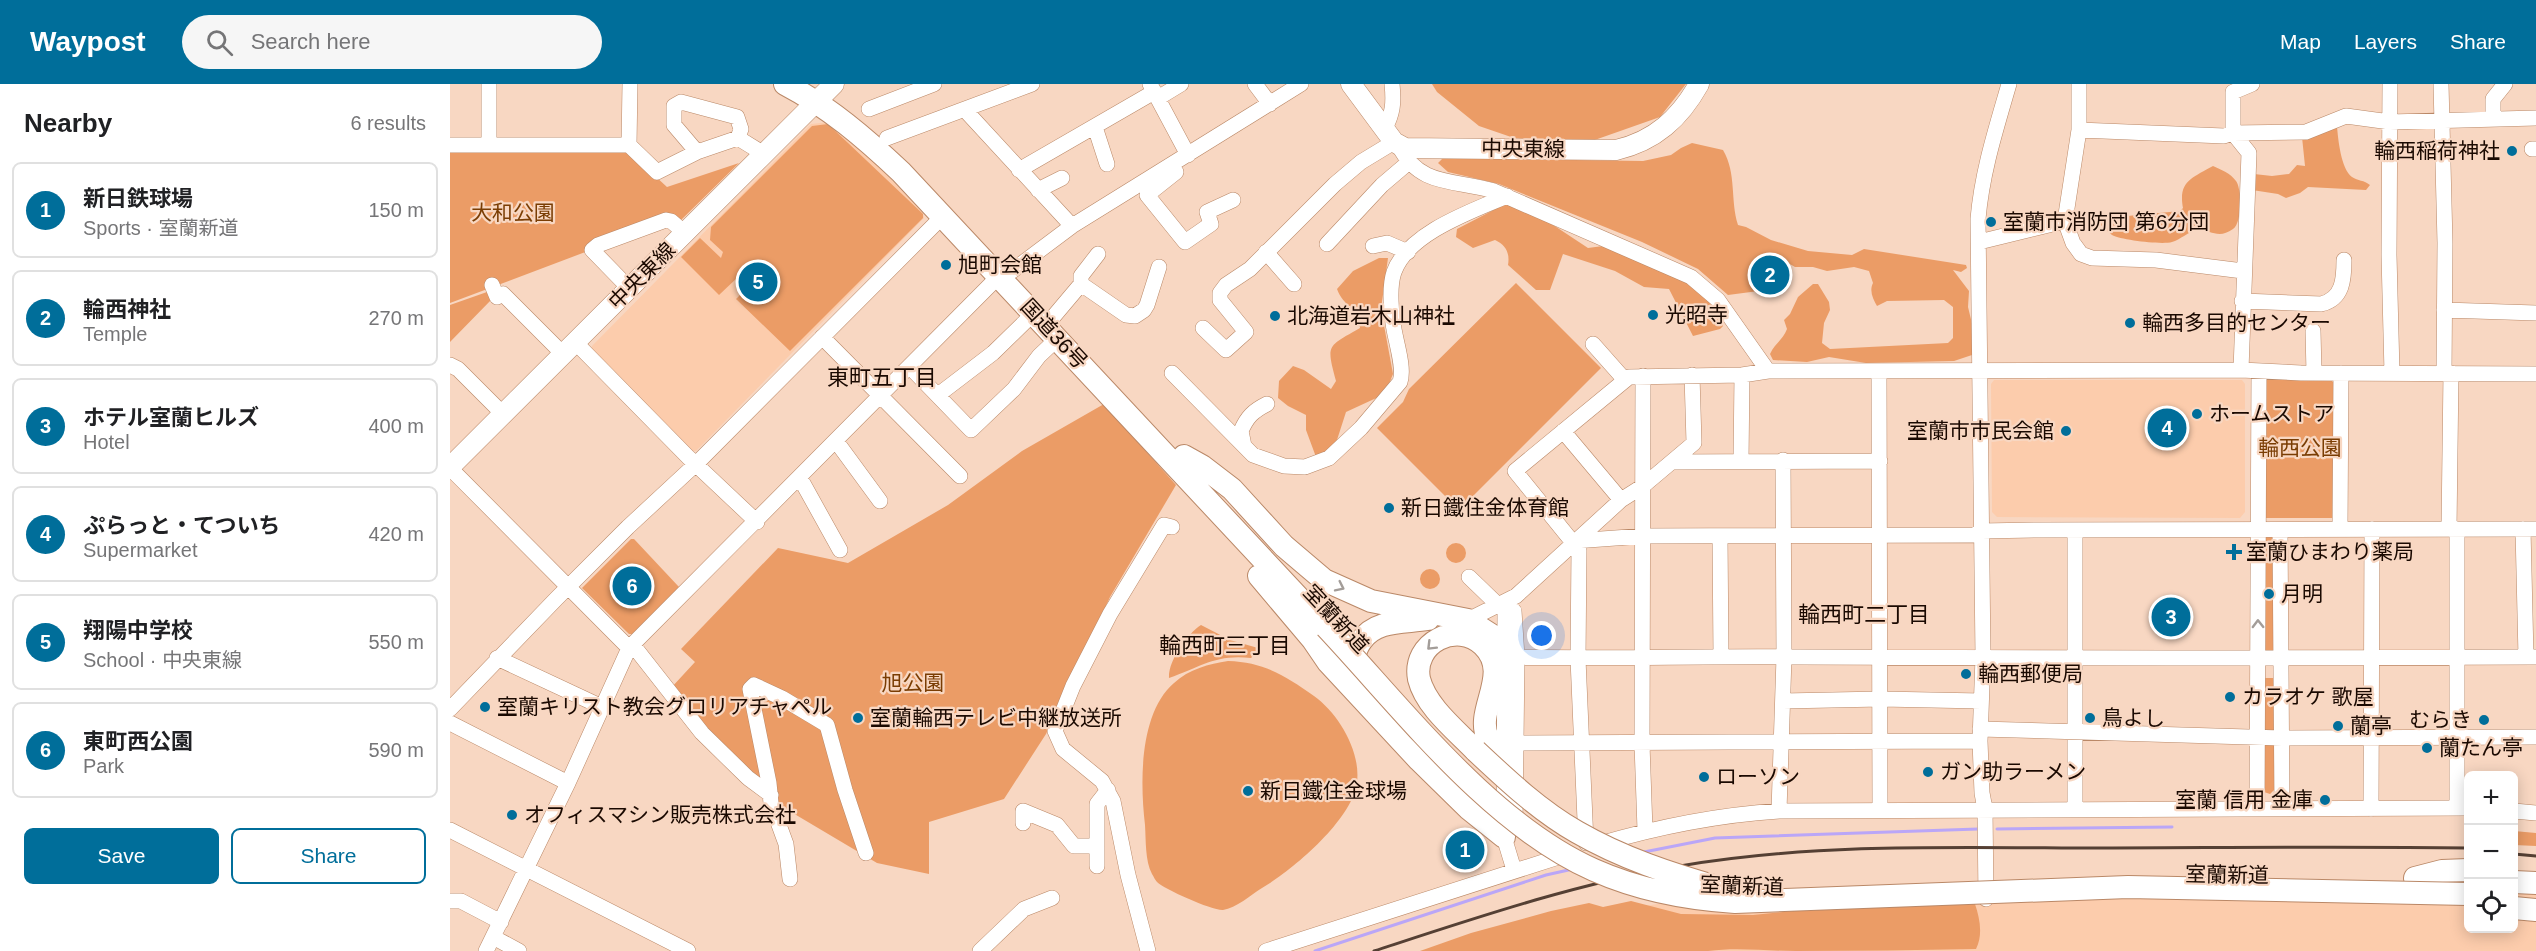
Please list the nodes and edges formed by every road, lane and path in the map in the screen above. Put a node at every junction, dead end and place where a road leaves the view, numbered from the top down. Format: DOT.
graph roads {
  1 [pos="489,84"];
  2 [pos="630,84"];
  3 [pos="785,84"];
  4 [pos="934,84"];
  5 [pos="1032,84"];
  6 [pos="1181,84"];
  7 [pos="1255,84"];
  8 [pos="1301,84"];
  9 [pos="1351,84"];
  10 [pos="1392,84"];
  11 [pos="1699,84"];
  12 [pos="2009,84"];
  13 [pos="2079,84"];
  14 [pos="2252,84"];
  15 [pos="2390,84"];
  16 [pos="2441,84"];
  17 [pos="2505,84"];
  18 [pos="823,90"];
  19 [pos="1154,91"];
  20 [pos="1270,104"];
  21 [pos="868,109"];
  22 [pos="965,110"];
  23 [pos="2493,118"];
  24 [pos="2536,118"];
  25 [pos="2441,121"];
  26 [pos="2390,122"];
  27 [pos="1095,127"];
  28 [pos="2079,130"];
  29 [pos="2233,133"];
  30 [pos="738,138"];
  31 [pos="887,138"];
  32 [pos="489,144"];
  33 [pos="450,145"];
  34 [pos="629,145"];
  35 [pos="1397,145"];
  36 [pos="697,152"];
  37 [pos="764,154"];
  38 [pos="1183,158"];
  39 [pos="1107,164"];
  40 [pos="1019,170"];
  41 [pos="1062,178"];
  42 [pos="1038,190"];
  43 [pos="1507,196"];
  44 [pos="1233,200"];
  45 [pos="943,216"];
  46 [pos="2065,220"];
  47 [pos="1071,226"];
  48 [pos="685,233"];
  49 [pos="1979,242"];
  50 [pos="1327,244"];
  51 [pos="1373,246"];
  52 [pos="1266,252"];
  53 [pos="1408,252"];
  54 [pos="1098,254"];
  55 [pos="2344,260"];
  56 [pos="1159,267"];
  57 [pos="2243,271"];
  58 [pos="1006,273"];
  59 [pos="1081,284"];
  60 [pos="1294,284"];
  61 [pos="492,285"];
  62 [pos="629,288"];
  63 [pos="2242,301"];
  64 [pos="2444,310"];
  65 [pos="2536,313"];
  66 [pos="1044,315"];
  67 [pos="1203,328"];
  68 [pos="2313,331"];
  69 [pos="822,337"];
  70 [pos="1057,339"];
  71 [pos="1593,344"];
  72 [pos="569,348"];
  73 [pos="450,365"];
  74 [pos="910,367"];
  75 [pos="2241,370"];
  76 [pos="1768,371"];
  77 [pos="1879,371"];
  78 [pos="1982,371"];
  79 [pos="2259,371"];
  80 [pos="1172,373"];
  81 [pos="2314,373"];
  82 [pos="2341,373"];
  83 [pos="2392,373"];
  84 [pos="2448,374"];
  85 [pos="2536,374"];
  86 [pos="1692,375"];
  87 [pos="1742,375"];
  88 [pos="1643,376"];
  89 [pos="1624,379"];
  90 [pos="938,396"];
  91 [pos="879,397"];
  92 [pos="1267,405"];
  93 [pos="503,414"];
  94 [pos="1563,430"];
  95 [pos="836,441"];
  96 [pos="1244,446"];
  97 [pos="1184,456"];
  98 [pos="1783,460"];
  99 [pos="1741,461"];
  100 [pos="1880,461"];
  101 [pos="1674,462"];
  102 [pos="697,463"];
  103 [pos="450,468"];
  104 [pos="960,476"];
  105 [pos="800,478"];
  106 [pos="1643,486"];
  107 [pos="1208,500"];
  108 [pos="1621,500"];
  109 [pos="880,501"];
  110 [pos="756,522"];
  111 [pos="1172,527"];
  112 [pos="2340,529"];
  113 [pos="2372,529"];
  114 [pos="2453,529"];
  115 [pos="2529,529"];
  116 [pos="2075,530"];
  117 [pos="2257,530"];
  118 [pos="2280,530"];
  119 [pos="1982,531"];
  120 [pos="1881,535"];
  121 [pos="1643,536"];
  122 [pos="1719,536"];
  123 [pos="1782,536"];
  124 [pos="1574,541"];
  125 [pos="840,550"];
  126 [pos="1469,577"];
  127 [pos="569,585"];
  128 [pos="1503,602"];
  129 [pos="1442,616"];
  130 [pos="1468,620"];
  131 [pos="1325,628"];
  132 [pos="629,648"];
  133 [pos="2456,656"];
  134 [pos="1510,657"];
  135 [pos="1721,657"];
  136 [pos="1784,657"];
  137 [pos="1881,657"];
  138 [pos="1983,657"];
  139 [pos="2373,657"];
  140 [pos="2531,657"];
  141 [pos="497,658"];
  142 [pos="1643,658"];
  143 [pos="2258,658"];
  144 [pos="2280,658"];
  145 [pos="1578,659"];
  146 [pos="2075,659"];
  147 [pos="1881,699"];
  148 [pos="1783,701"];
  149 [pos="1981,701"];
  150 [pos="602,707"];
  151 [pos="450,709"];
  152 [pos="450,723"];
  153 [pos="2075,731"];
  154 [pos="1980,735"];
  155 [pos="2256,736"];
  156 [pos="2372,737"];
  157 [pos="2457,737"];
  158 [pos="2536,737"];
  159 [pos="2282,738"];
  160 [pos="1782,741"];
  161 [pos="1881,741"];
  162 [pos="1583,744"];
  163 [pos="1642,744"];
  164 [pos="1509,749"];
  165 [pos="568,783"];
  166 [pos="1108,790"];
  167 [pos="771,795"];
  168 [pos="2282,808"];
  169 [pos="2463,808"];
  170 [pos="1985,809"];
  171 [pos="2075,809"];
  172 [pos="2257,809"];
  173 [pos="2371,809"];
  174 [pos="1880,810"];
  175 [pos="1779,811"];
  176 [pos="2518,811"];
  177 [pos="2536,813"];
  178 [pos="1023,823"];
  179 [pos="450,830"];
  180 [pos="1645,830"];
  181 [pos="1504,837"];
  182 [pos="1097,846"];
  183 [pos="1587,848"];
  184 [pos="866,853"];
  185 [pos="1097,866"];
  186 [pos="1517,869"];
  187 [pos="527,870"];
  188 [pos="2464,870"];
  189 [pos="2518,871"];
  190 [pos="2536,872"];
  191 [pos="2415,878"];
  192 [pos="790,879"];
  193 [pos="2464,880"];
  194 [pos="2518,882"];
  195 [pos="2536,884"];
  196 [pos="1720,888"];
  197 [pos="2291,890"];
  198 [pos="2464,894"];
  199 [pos="2518,896"];
  200 [pos="2536,897"];
  201 [pos="1052,898"];
  202 [pos="1986,898"];
  203 [pos="450,901"];
  204 [pos="1766,902"];
  205 [pos="2464,904"];
  206 [pos="2518,908"];
  207 [pos="2536,909"];
  208 [pos="501,922"];
  209 [pos="490,944"];
  210 [pos="1271,950"];
  211 [pos="519,951"];
  212 [pos="688,951"];
  213 [pos="982,951"];
  214 [pos="993,951"];
  215 [pos="1148,951"];
  1 -- 32 [label="street"];
  2 -- 34 [label="street"];
  3 -- 18 [label="highway, 国道36号"];
  4 -- 21 [label="street"];
  5 -- 22 [label="street"];
  6 -- 19 [label="street"];
  7 -- 20 [label="street"];
  8 -- 20 [label="street"];
  9 -- 35 [label="main road"];
  10 -- 35 [label="street"];
  11 -- 35 [label="main road, 中央東線"];
  12 -- 49 [label="street"];
  13 -- 28 [label="street"];
  14 -- 29 [label="street"];
  15 -- 26 [label="street"];
  16 -- 25 [label="street"];
  17 -- 23 [label="street"];
  18 -- 31 [label="highway, 国道36号"];
  18 -- 37 [label="main road, 中央東線"];
  18 -- 45 [label="highway, 国道36号"];
  19 -- 27 [label="street"];
  19 -- 38 [label="street"];
  20 -- 38 [label="street"];
  22 -- 31 [label="street"];
  22 -- 40 [label="street"];
  23 -- 24 [label="street"];
  23 -- 25 [label="street"];
  25 -- 26 [label="street"];
  25 -- 64 [label="street"];
  26 -- 29 [label="street"];
  26 -- 83 [label="street"];
  27 -- 39 [label="street"];
  27 -- 40 [label="street"];
  28 -- 29 [label="street"];
  28 -- 46 [label="street"];
  29 -- 57 [label="street"];
  30 -- 36 [label="street"];
  30 -- 36 [label="street"];
  30 -- 37 [label="street"];
  31 -- 58 [label="highway, 国道36号"];
  32 -- 33 [label="street"];
  32 -- 34 [label="street"];
  34 -- 36 [label="street"];
  35 -- 43 [label="street"];
  35 -- 50 [label="street"];
  35 -- 52 [label="street"];
  37 -- 48 [label="main road, 中央東線"];
  38 -- 44 [label="street"];
  38 -- 47 [label="street"];
  40 -- 42 [label="street"];
  41 -- 42 [label="street"];
  42 -- 47 [label="street"];
  43 -- 53 [label="street"];
  43 -- 76 [label="street"];
  45 -- 58 [label="highway, 国道36号"];
  45 -- 69 [label="street"];
  46 -- 49 [label="street"];
  46 -- 57 [label="street"];
  47 -- 58 [label="street"];
  48 -- 62 [label="main road, 中央東線"];
  48 -- 62 [label="street"];
  49 -- 78 [label="street"];
  51 -- 53 [label="street"];
  52 -- 60 [label="street"];
  52 -- 67 [label="street"];
  53 -- 96 [label="street"];
  54 -- 59 [label="street"];
  55 -- 63 [label="street"];
  56 -- 59 [label="street"];
  57 -- 63 [label="street"];
  58 -- 66 [label="highway, 国道36号"];
  58 -- 74 [label="street"];
  59 -- 66 [label="street"];
  61 -- 72 [label="street"];
  62 -- 72 [label="main road, 中央東線"];
  63 -- 75 [label="street"];
  64 -- 65 [label="street"];
  64 -- 84 [label="street"];
  66 -- 70 [label="highway, 国道36号"];
  66 -- 90 [label="street"];
  66 -- 97 [label="highway, 国道36号"];
  68 -- 81 [label="street"];
  69 -- 91 [label="street"];
  69 -- 102 [label="street"];
  70 -- 90 [label="street"];
  70 -- 107 [label="highway, 国道36号"];
  71 -- 89 [label="street"];
  72 -- 93 [label="main road, 中央東線"];
  72 -- 102 [label="street"];
  73 -- 93 [label="street"];
  74 -- 90 [label="street"];
  74 -- 91 [label="street"];
  75 -- 78 [label="street"];
  75 -- 79 [label="street"];
  76 -- 77 [label="street"];
  76 -- 87 [label="street"];
  77 -- 78 [label="street"];
  77 -- 100 [label="street"];
  78 -- 119 [label="street"];
  79 -- 81 [label="street"];
  79 -- 117 [label="street"];
  80 -- 96 [label="street"];
  81 -- 82 [label="street"];
  82 -- 83 [label="street"];
  82 -- 112 [label="street"];
  83 -- 84 [label="street"];
  84 -- 85 [label="street"];
  84 -- 114 [label="street"];
  86 -- 87 [label="street"];
  86 -- 88 [label="street"];
  86 -- 101 [label="street"];
  87 -- 99 [label="street"];
  88 -- 89 [label="street"];
  88 -- 106 [label="street"];
  89 -- 94 [label="street"];
  91 -- 95 [label="street"];
  91 -- 104 [label="street"];
  92 -- 96 [label="street"];
  93 -- 103 [label="main road, 中央東線"];
  94 -- 108 [label="street"];
  94 -- 124 [label="street"];
  95 -- 105 [label="street"];
  95 -- 109 [label="street"];
  97 -- 129 [label="highway, one-way"];
  97 -- 131 [label="highway, 室蘭新道"];
  98 -- 99 [label="street"];
  98 -- 100 [label="street"];
  98 -- 123 [label="street"];
  99 -- 101 [label="street"];
  100 -- 120 [label="street"];
  101 -- 106 [label="street"];
  102 -- 110 [label="street"];
  102 -- 127 [label="street"];
  103 -- 127 [label="street"];
  105 -- 110 [label="street"];
  105 -- 125 [label="street"];
  106 -- 108 [label="street"];
  106 -- 121 [label="street"];
  107 -- 131 [label="highway, 室蘭新道"];
  108 -- 124 [label="street"];
  110 -- 132 [label="street"];
  111 -- 166 [label="street"];
  112 -- 113 [label="street"];
  112 -- 118 [label="street"];
  113 -- 114 [label="street"];
  113 -- 139 [label="street"];
  114 -- 115 [label="street"];
  114 -- 133 [label="street"];
  115 -- 140 [label="street"];
  116 -- 117 [label="street"];
  116 -- 119 [label="street"];
  116 -- 146 [label="street"];
  117 -- 118 [label="street"];
  143 -- 117 [label="street, one-way"];
  118 -- 144 [label="street"];
  119 -- 120 [label="street"];
  119 -- 138 [label="street"];
  120 -- 123 [label="street"];
  120 -- 137 [label="street"];
  121 -- 122 [label="street"];
  121 -- 124 [label="street"];
  121 -- 142 [label="street"];
  122 -- 123 [label="street"];
  122 -- 135 [label="street"];
  123 -- 136 [label="street"];
  124 -- 128 [label="street"];
  124 -- 145 [label="street"];
  126 -- 128 [label="street"];
  127 -- 132 [label="street"];
  127 -- 141 [label="street"];
  128 -- 130 [label="street"];
  128 -- 134 [label="street"];
  129 -- 130 [label="highway"];
  129 -- 204 [label="highway, bridge"];
  130 -- 134 [label="highway"];
  131 -- 181 [label="highway"];
  131 -- 196 [label="highway, 室蘭新道, bridge"];
  131 -- 204 [label="highway, 室蘭新道, bridge"];
  132 -- 150 [label="street"];
  132 -- 167 [label="street"];
  133 -- 139 [label="street"];
  133 -- 140 [label="street"];
  133 -- 157 [label="street"];
  134 -- 145 [label="street"];
  134 -- 164 [label="street"];
  135 -- 136 [label="street"];
  135 -- 142 [label="street"];
  136 -- 137 [label="street"];
  136 -- 148 [label="street"];
  137 -- 138 [label="street"];
  137 -- 147 [label="street"];
  138 -- 146 [label="street"];
  138 -- 149 [label="street"];
  139 -- 144 [label="street"];
  139 -- 156 [label="street"];
  141 -- 150 [label="street"];
  141 -- 151 [label="street"];
  142 -- 145 [label="street"];
  142 -- 163 [label="street"];
  143 -- 144 [label="street"];
  143 -- 146 [label="street"];
  143 -- 155 [label="street"];
  144 -- 159 [label="street"];
  145 -- 162 [label="street"];
  146 -- 153 [label="street"];
  147 -- 148 [label="street"];
  147 -- 149 [label="street"];
  147 -- 161 [label="street"];
  148 -- 160 [label="street"];
  149 -- 154 [label="street"];
  150 -- 165 [label="street"];
  152 -- 165 [label="street"];
  153 -- 154 [label="street"];
  153 -- 155 [label="street"];
  153 -- 171 [label="street"];
  154 -- 161 [label="street"];
  154 -- 170 [label="street"];
  155 -- 159 [label="street"];
  155 -- 172 [label="street"];
  156 -- 157 [label="street"];
  156 -- 159 [label="street"];
  156 -- 173 [label="street"];
  157 -- 158 [label="street"];
  157 -- 169 [label="street"];
  159 -- 168 [label="street"];
  160 -- 161 [label="street"];
  160 -- 163 [label="street"];
  160 -- 175 [label="street"];
  161 -- 174 [label="street"];
  162 -- 163 [label="street"];
  162 -- 164 [label="street"];
  162 -- 183 [label="street"];
  163 -- 180 [label="street"];
  164 -- 181 [label="street"];
  164 -- 186 [label="street"];
  164 -- 196 [label="highway, one-way, bridge"];
  165 -- 187 [label="street"];
  166 -- 182 [label="street"];
  166 -- 215 [label="street"];
  167 -- 184 [label="street"];
  167 -- 192 [label="street"];
  168 -- 172 [label="street"];
  168 -- 173 [label="street"];
  169 -- 173 [label="street"];
  170 -- 171 [label="street"];
  170 -- 174 [label="street"];
  170 -- 202 [label="street"];
  171 -- 172 [label="street"];
  174 -- 175 [label="street"];
  175 -- 180 [label="street"];
  176 -- 177 [label="street"];
  178 -- 182 [label="street"];
  179 -- 187 [label="street"];
  180 -- 183 [label="street"];
  181 -- 186 [label="street"];
  182 -- 185 [label="street"];
  183 -- 186 [label="street"];
  186 -- 210 [label="street"];
  187 -- 208 [label="street"];
  187 -- 212 [label="street"];
  188 -- 191 [label="highway"];
  189 -- 190 [label="highway"];
  191 -- 193 [label="highway, 室蘭新道"];
  191 -- 196 [label="highway, 室蘭新道"];
  194 -- 195 [label="highway"];
  197 -- 198 [label="highway, 室蘭新道, bridge"];
  197 -- 204 [label="highway, 室蘭新道, bridge"];
  197 -- 205 [label="highway"];
  199 -- 200 [label="highway"];
  201 -- 213 [label="street"];
  203 -- 208 [label="street"];
  206 -- 207 [label="highway"];
  208 -- 209 [label="street"];
  209 -- 211 [label="street"];
  213 -- 214 [label="street"];
}
